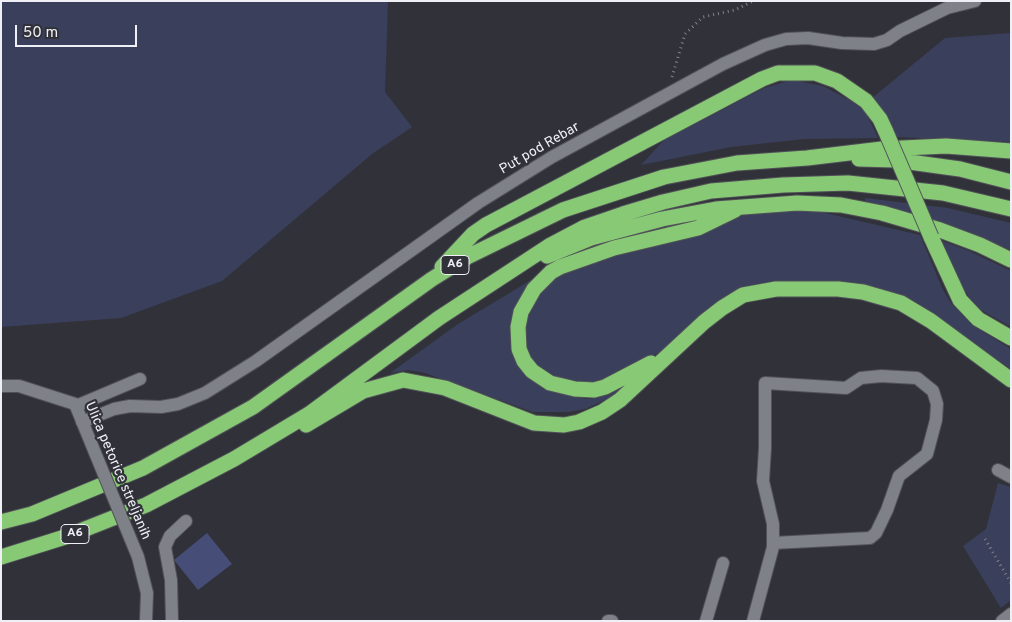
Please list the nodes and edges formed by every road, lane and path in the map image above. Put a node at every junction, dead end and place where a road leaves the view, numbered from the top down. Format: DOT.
graph roads {
  1 [pos="753,1"];
  2 [pos="975,1"];
  3 [pos="667,95"];
  4 [pos="1011,151"];
  5 [pos="807,158"];
  6 [pos="1011,182"];
  7 [pos="740,207"];
  8 [pos="1011,209"];
  9 [pos="1011,260"];
  10 [pos="520,267"];
  11 [pos="432,279"];
  12 [pos="1011,338"];
  13 [pos="668,354"];
  14 [pos="140,379"];
  15 [pos="1011,380"];
  16 [pos="1,386"];
  17 [pos="76,406"];
  18 [pos="82,422"];
  19 [pos="279,432"];
  20 [pos="998,470"];
  21 [pos="1011,477"];
  22 [pos="186,521"];
  23 [pos="1,522"];
  24 [pos="985,538"];
  25 [pos="773,543"];
  26 [pos="1,557"];
  27 [pos="723,563"];
  28 [pos="1011,584"];
  29 [pos="1011,614"];
  30 [pos="756,620"];
  31 [pos="146,621"];
  32 [pos="172,621"];
  33 [pos="608,621"];
  34 [pos="612,621"];
  35 [pos="706,621"];
  36 [pos="1002,621"];
  1 -- 3 [label="path"];
  2 -- 3 [label="street, Put pod Rebar"];
  3 -- 18 [label="street, Put pod Rebar"];
  4 -- 5 [label="highway"];
  5 -- 6 [label="highway"];
  5 -- 11 [label="highway, A6"];
  7 -- 9 [label="highway"];
  7 -- 10 [label="highway"];
  7 -- 13 [label="highway"];
  8 -- 10 [label="highway"];
  10 -- 19 [label="highway, A6"];
  11 -- 12 [label="highway, bridge"];
  11 -- 23 [label="highway, A6"];
  13 -- 15 [label="highway"];
  13 -- 19 [label="highway"];
  14 -- 17 [label="street"];
  16 -- 17 [label="street, Ulica petorice streljanih"];
  17 -- 18 [label="street, Ulica petorice streljanih"];
  18 -- 31 [label="street, Ulica petorice streljanih, bridge"];
  19 -- 26 [label="highway, A6"];
  20 -- 21 [label="street"];
  22 -- 32 [label="street"];
  24 -- 28 [label="path"];
  25 -- 25 [label="street"];
  25 -- 30 [label="street"];
  27 -- 35 [label="street"];
  29 -- 36 [label="street"];
  33 -- 34 [label="street"];
}
